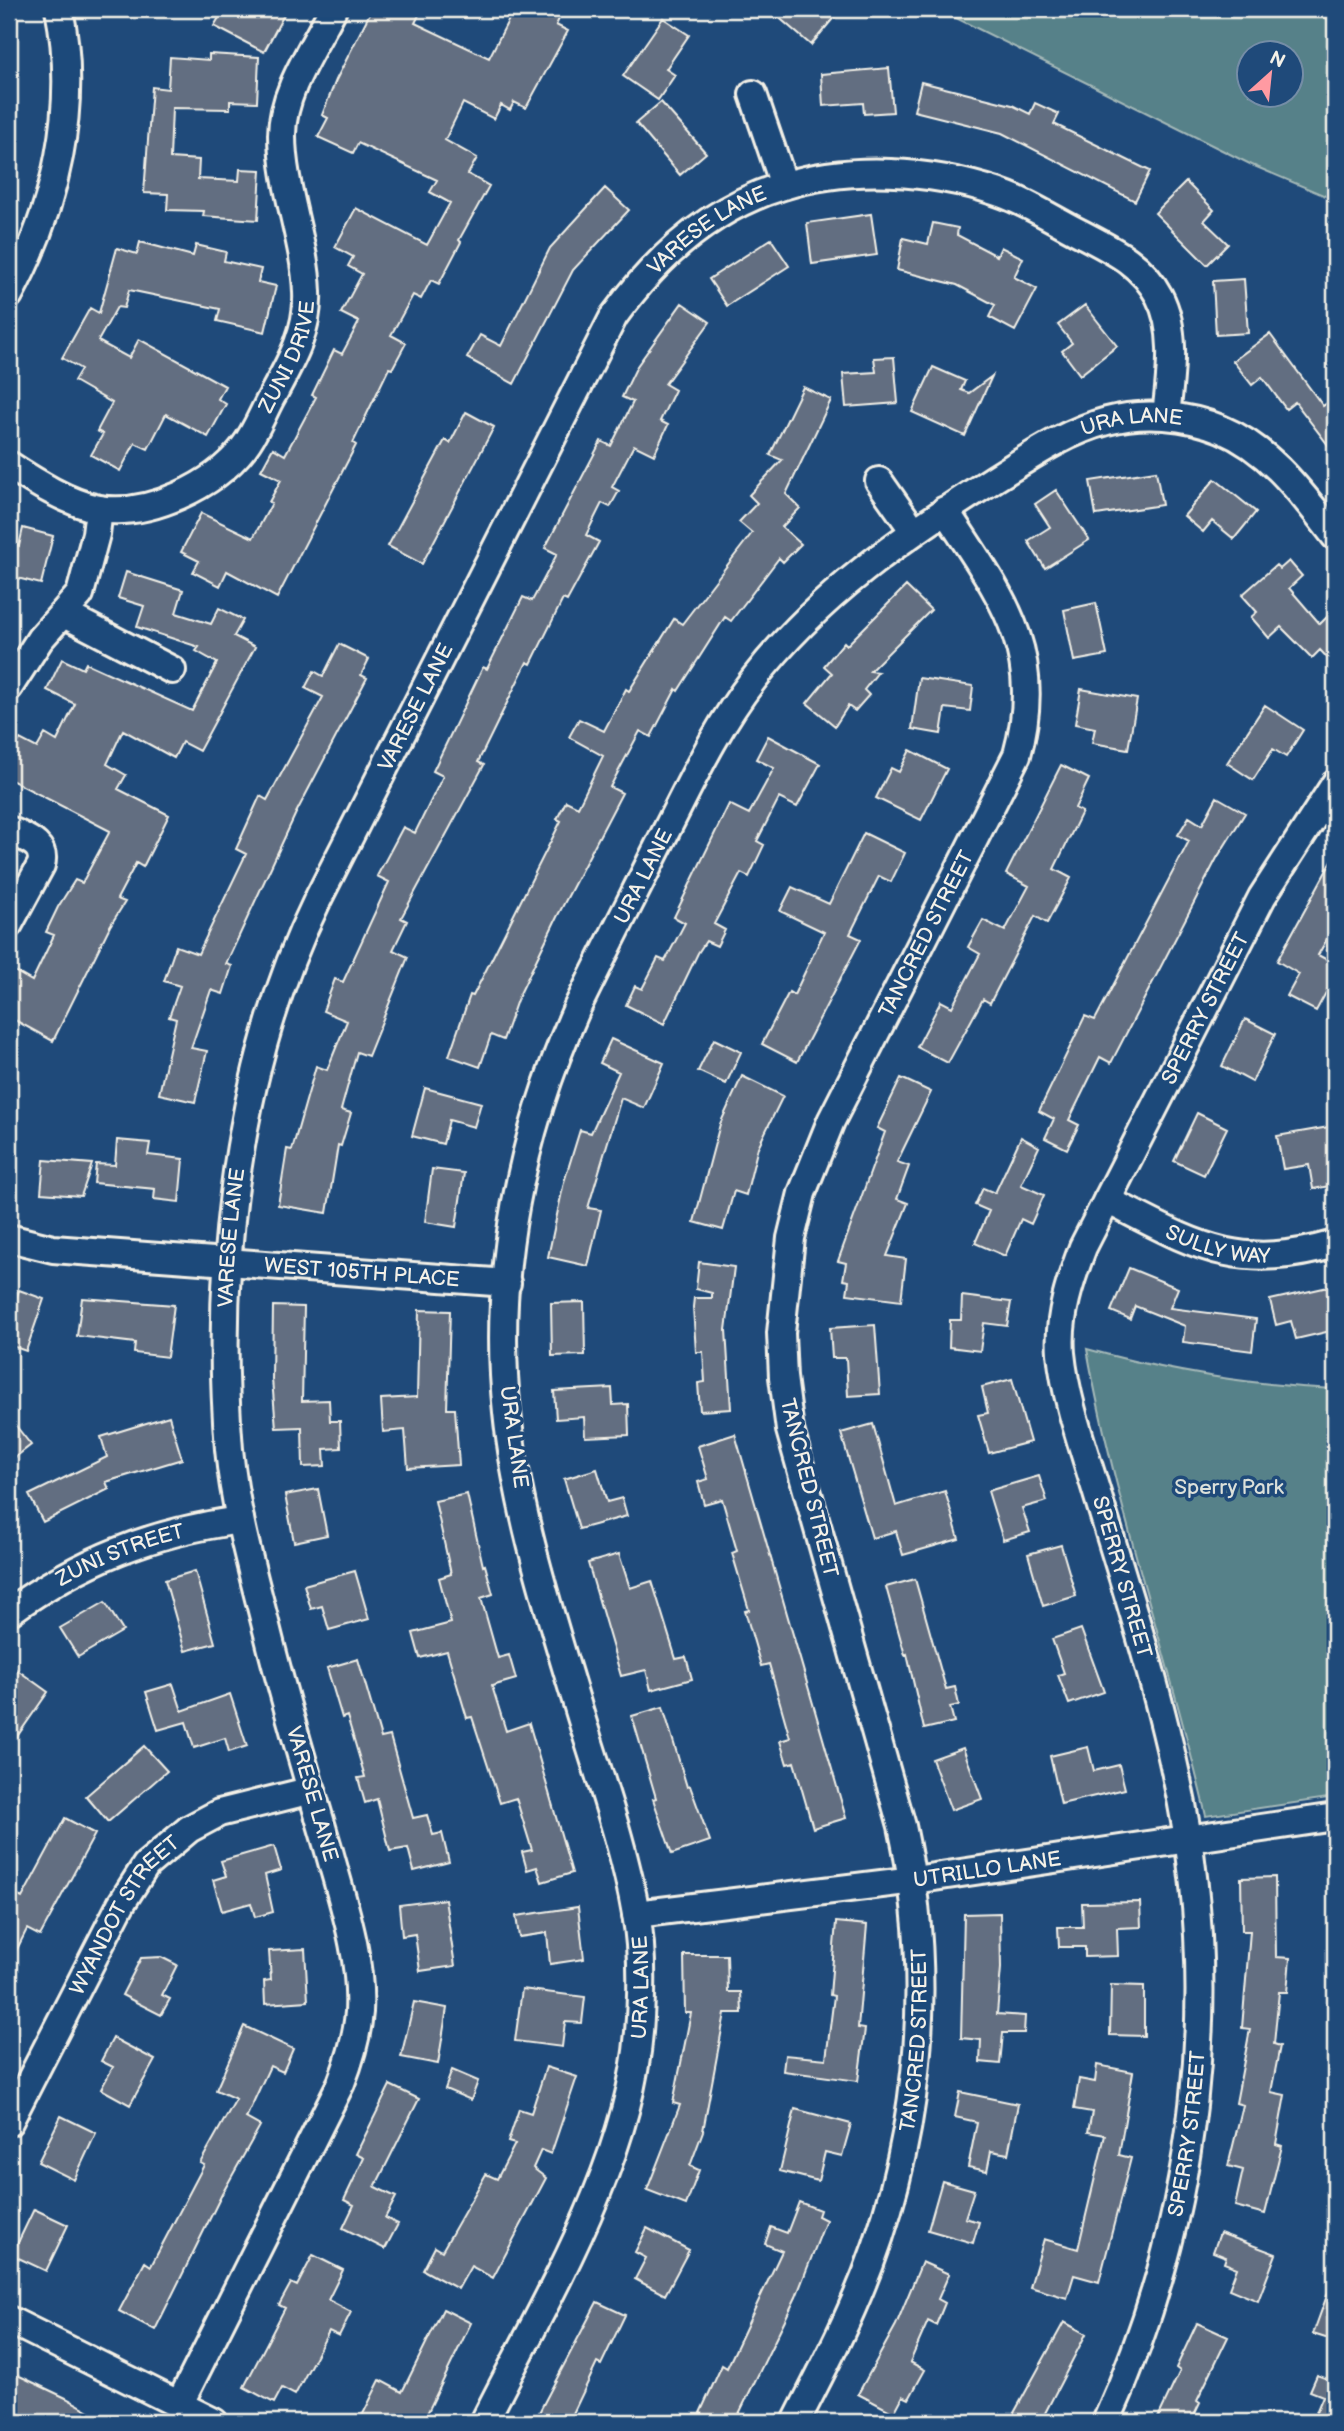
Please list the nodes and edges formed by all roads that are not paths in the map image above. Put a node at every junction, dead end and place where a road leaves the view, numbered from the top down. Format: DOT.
graph roads {
  1 [pos="59,9"];
  2 [pos="333,9"];
  3 [pos="753,94"];
  4 [pos="784,185"];
  5 [pos="9,295"];
  6 [pos="1166,416"];
  7 [pos="9,465"];
  8 [pos="879,481"];
  9 [pos="99,509"];
  10 [pos="945,510"];
  11 [pos="914,531"];
  12 [pos="1335,536"];
  13 [pos="64,614"];
  14 [pos="19,648"];
  15 [pos="172,670"];
  16 [pos="9,687"];
  17 [pos="1335,784"];
  18 [pos="9,830"];
  19 [pos="9,924"];
  20 [pos="1107,1200"];
  21 [pos="9,1238"];
  22 [pos="1335,1244"];
  23 [pos="228,1262"];
  24 [pos="507,1283"];
  25 [pos="240,1520"];
  26 [pos="9,1612"];
  27 [pos="312,1790"];
  28 [pos="1335,1817"];
  29 [pos="1188,1839"];
  30 [pos="914,1881"];
  31 [pos="636,1914"];
  32 [pos="9,2122"];
  33 [pos="9,2320"];
  34 [pos="179,2404"];
  35 [pos="214,2422"];
  36 [pos="484,2422"];
  37 [pos="796,2422"];
  38 [pos="1106,2422"];
  1 -- 5 [label="street"];
  2 -- 9 [label="street, ZUNI DRIVE"];
  3 -- 4 [label="street, VARESE LANE"];
  4 -- 6 [label="street, VARESE LANE"];
  4 -- 23 [label="street, VARESE LANE"];
  6 -- 10 [label="street, URA LANE"];
  6 -- 12 [label="street, URA LANE"];
  7 -- 9 [label="street, ZUNI DRIVE"];
  8 -- 11 [label="street"];
  9 -- 13 [label="street"];
  10 -- 11 [label="street, URA LANE"];
  10 -- 30 [label="street, TANCRED STREET"];
  11 -- 24 [label="street, URA LANE"];
  13 -- 14 [label="street"];
  13 -- 15 [label="street"];
  14 -- 16 [label="street"];
  17 -- 20 [label="street, SPERRY STREET"];
  18 -- 19 [label="street"];
  20 -- 22 [label="street, SULLY WAY"];
  20 -- 29 [label="street, SPERRY STREET"];
  21 -- 23 [label="street, WEST 105TH PLACE"];
  23 -- 24 [label="street, WEST 105TH PLACE"];
  23 -- 25 [label="street, VARESE LANE"];
  24 -- 31 [label="street, URA LANE"];
  25 -- 26 [label="street, ZUNI STREET"];
  25 -- 27 [label="street, VARESE LANE"];
  27 -- 32 [label="street, WYANDOT STREET"];
  27 -- 34 [label="street, VARESE LANE"];
  28 -- 29 [label="street, UTRILLO LANE"];
  29 -- 30 [label="street, UTRILLO LANE"];
  29 -- 38 [label="street, SPERRY STREET"];
  30 -- 31 [label="street, UTRILLO LANE"];
  30 -- 37 [label="street, TANCRED STREET"];
  31 -- 36 [label="street, URA LANE"];
  33 -- 34 [label="street"];
  34 -- 35 [label="street"];
}
